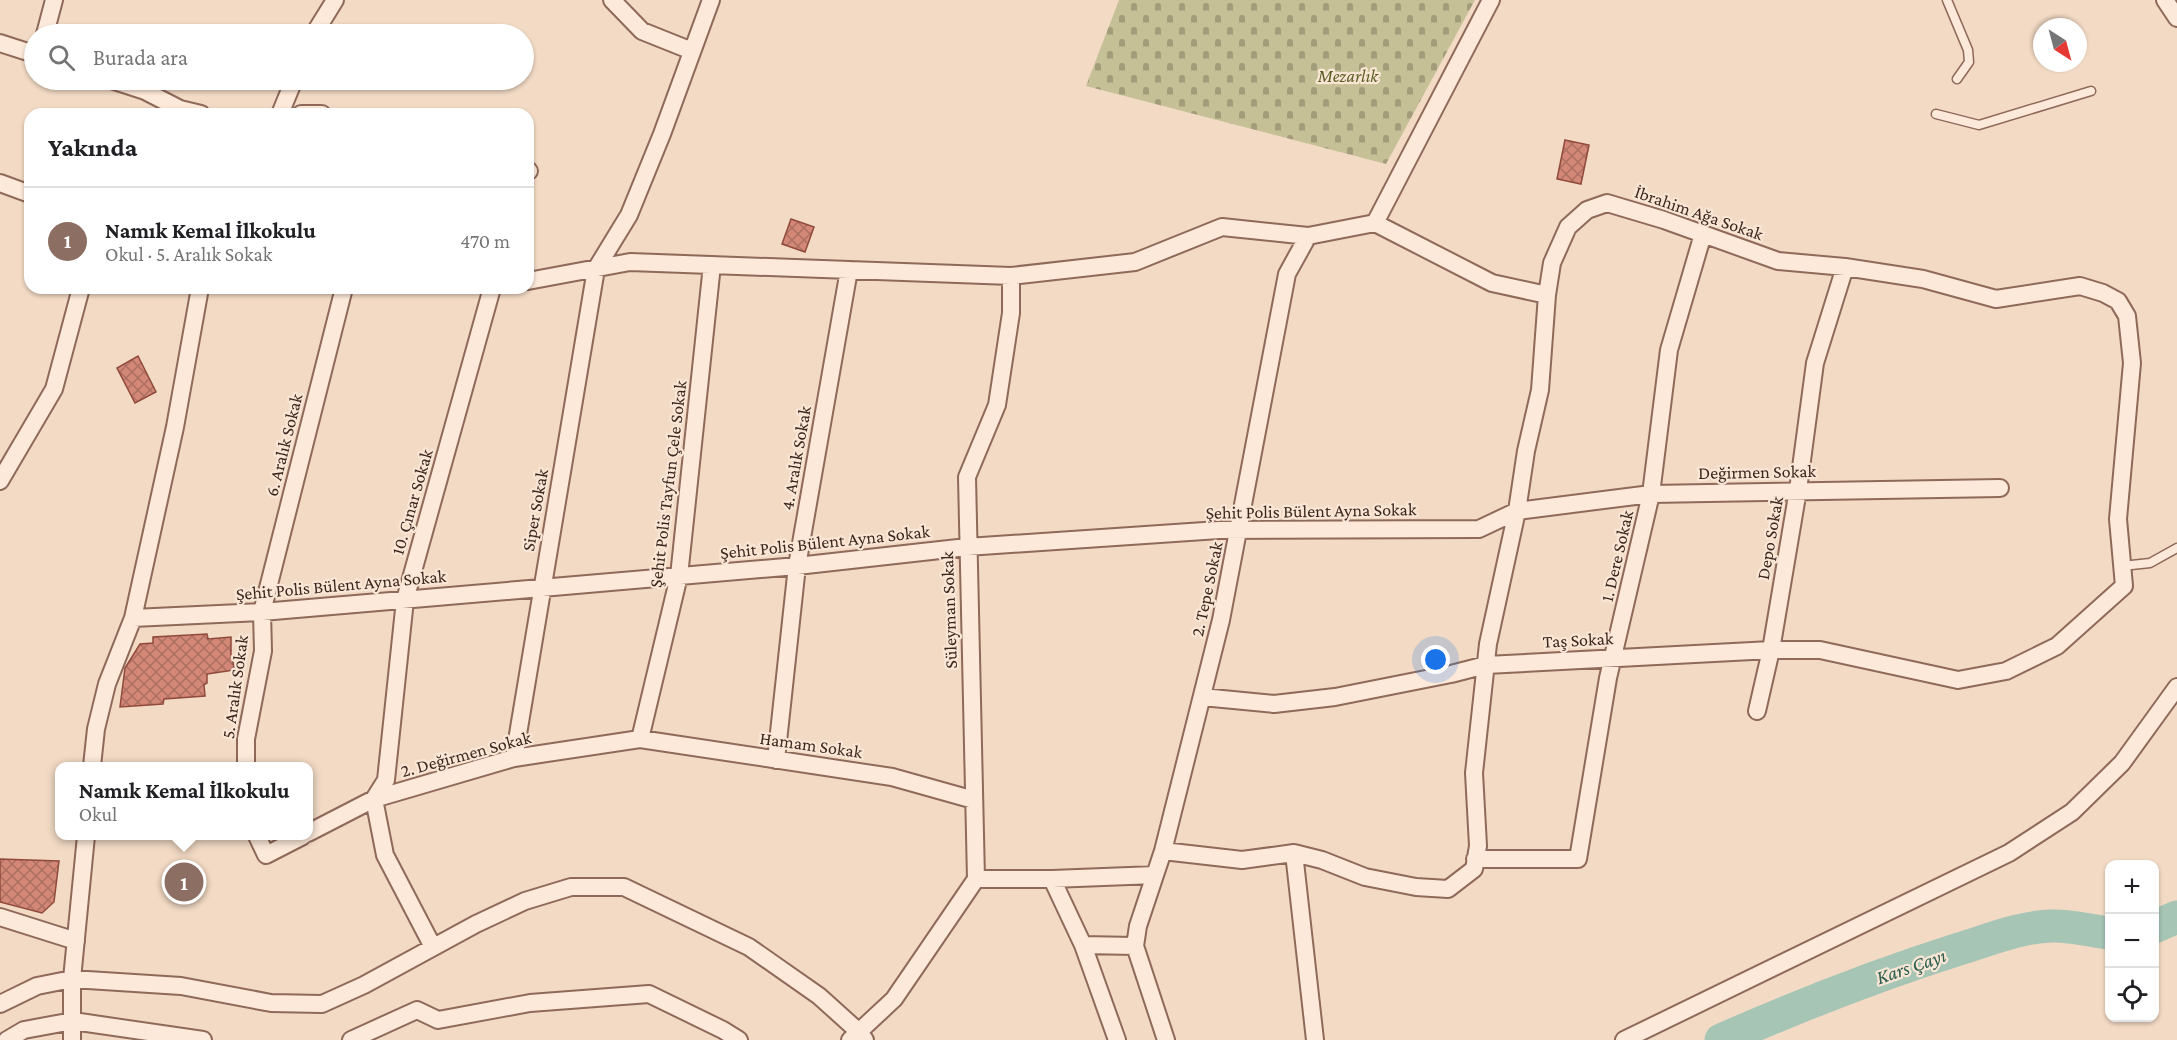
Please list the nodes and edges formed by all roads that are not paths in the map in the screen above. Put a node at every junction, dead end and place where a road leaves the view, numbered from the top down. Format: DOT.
graph roads {
  1 [pos="54,0"];
  2 [pos="334,0"];
  3 [pos="612,0"];
  4 [pos="711,0"];
  5 [pos="1491,0"];
  6 [pos="1947,0"];
  7 [pos="2165,0"];
  8 [pos="2177,18"];
  9 [pos="48,24"];
  10 [pos="320,24"];
  11 [pos="0,43"];
  12 [pos="24,51"];
  13 [pos="692,51"];
  14 [pos="1957,79"];
  15 [pos="143,90"];
  16 [pos="290,90"];
  17 [pos="2091,91"];
  18 [pos="174,108"];
  19 [pos="282,108"];
  20 [pos="1936,114"];
  21 [pos="0,183"];
  22 [pos="24,192"];
  23 [pos="1375,223"];
  24 [pos="1703,234"];
  25 [pos="1308,236"];
  26 [pos="712,265"];
  27 [pos="1845,267"];
  28 [pos="596,269"];
  29 [pos="849,270"];
  30 [pos="1011,276"];
  31 [pos="534,280"];
  32 [pos="79,294"];
  33 [pos="199,294"];
  34 [pos="342,294"];
  35 [pos="490,294"];
  36 [pos="1547,295"];
  37 [pos="0,480"];
  38 [pos="2000,488"];
  39 [pos="1798,490"];
  40 [pos="1651,494"];
  41 [pos="1517,512"];
  42 [pos="1239,531"];
  43 [pos="967,548"];
  44 [pos="2177,548"];
  45 [pos="797,566"];
  46 [pos="2122,566"];
  47 [pos="679,576"];
  48 [pos="542,588"];
  49 [pos="405,600"];
  50 [pos="262,612"];
  51 [pos="133,618"];
  52 [pos="1771,650"];
  53 [pos="1613,658"];
  54 [pos="1486,665"];
  55 [pos="2177,687"];
  56 [pos="1202,697"];
  57 [pos="1756,711"];
  58 [pos="640,739"];
  59 [pos="514,758"];
  60 [pos="776,760"];
  61 [pos="92,762"];
  62 [pos="246,762"];
  63 [pos="374,799"];
  64 [pos="974,800"];
  65 [pos="313,831"];
  66 [pos="86,840"];
  67 [pos="259,840"];
  68 [pos="295,840"];
  69 [pos="1163,851"];
  70 [pos="1294,854"];
  71 [pos="1475,859"];
  72 [pos="1155,875"];
  73 [pos="976,879"];
  74 [pos="1052,879"];
  75 [pos="0,918"];
  76 [pos="75,941"];
  77 [pos="1083,945"];
  78 [pos="1135,946"];
  79 [pos="433,947"];
  80 [pos="72,980"];
  81 [pos="0,1004"];
  82 [pos="73,1021"];
  83 [pos="858,1037"];
  84 [pos="7,1040"];
  85 [pos="72,1040"];
  86 [pos="203,1040"];
  87 [pos="351,1040"];
  88 [pos="739,1040"];
  89 [pos="1118,1040"];
  90 [pos="1166,1040"];
  91 [pos="1315,1040"];
  92 [pos="1624,1040"];
  1 -- 9 [label="street"];
  2 -- 10 [label="street"];
  3 -- 13 [label="street"];
  4 -- 13 [label="street"];
  5 -- 23 [label="street"];
  6 -- 14 [label="lane"];
  7 -- 8 [label="street"];
  11 -- 12 [label="street"];
  13 -- 28 [label="street"];
  15 -- 18 [label="street"];
  16 -- 19 [label="street"];
  17 -- 20 [label="lane"];
  21 -- 22 [label="street"];
  23 -- 25 [label="street"];
  23 -- 36 [label="street"];
  24 -- 27 [label="street, İbrahim Ağa Sokak"];
  24 -- 36 [label="street, İbrahim Ağa Sokak"];
  24 -- 40 [label="street, 1. Dere Sokak"];
  25 -- 30 [label="street"];
  25 -- 42 [label="street, 2. Tepe Sokak"];
  26 -- 28 [label="street"];
  26 -- 29 [label="street"];
  26 -- 47 [label="street, Şehit Polis Tayfun Çele Sokak"];
  27 -- 39 [label="street, Depo Sokak"];
  27 -- 46 [label="street, İbrahim Ağa Sokak"];
  28 -- 31 [label="street"];
  28 -- 48 [label="street, Siper Sokak"];
  29 -- 30 [label="street"];
  29 -- 45 [label="street, 4. Aralık Sokak"];
  30 -- 43 [label="street, Süleyman Sokak"];
  32 -- 37 [label="street"];
  33 -- 51 [label="street"];
  34 -- 50 [label="street, 6. Aralık Sokak"];
  35 -- 49 [label="street, 10. Çınar Sokak"];
  36 -- 41 [label="street, İbrahim Ağa Sokak"];
  38 -- 39 [label="street, Değirmen Sokak"];
  39 -- 40 [label="street, Değirmen Sokak"];
  39 -- 52 [label="street, Depo Sokak"];
  40 -- 41 [label="street, Değirmen Sokak"];
  40 -- 53 [label="street, 1. Dere Sokak"];
  41 -- 42 [label="street, Şehit Polis Bülent Ayna Sokak"];
  41 -- 54 [label="street, İbrahim Ağa Sokak"];
  42 -- 43 [label="street, Şehit Polis Bülent Ayna Sokak"];
  42 -- 56 [label="street, 2. Tepe Sokak"];
  43 -- 45 [label="street, Şehit Polis Bülent Ayna Sokak"];
  43 -- 64 [label="street, Süleyman Sokak"];
  44 -- 46 [label="lane"];
  45 -- 47 [label="street, Şehit Polis Bülent Ayna Sokak"];
  45 -- 60 [label="street, 4. Aralık Sokak"];
  46 -- 52 [label="street, Taş Sokak"];
  47 -- 48 [label="street, Şehit Polis Bülent Ayna Sokak"];
  47 -- 58 [label="street, Şehit Polis Tayfun Çele Sokak"];
  48 -- 49 [label="street, Şehit Polis Bülent Ayna Sokak"];
  48 -- 59 [label="street, Siper Sokak"];
  49 -- 50 [label="street, Şehit Polis Bülent Ayna Sokak"];
  49 -- 63 [label="street, 10. Çınar Sokak"];
  50 -- 51 [label="street, Şehit Polis Bülent Ayna Sokak"];
  50 -- 62 [label="street, 5. Aralık Sokak"];
  51 -- 61 [label="street"];
  52 -- 53 [label="street, Taş Sokak"];
  52 -- 57 [label="street, Depo Sokak"];
  53 -- 54 [label="street, Taş Sokak"];
  53 -- 71 [label="street, 1. Dere Sokak"];
  54 -- 56 [label="street, Taş Sokak"];
  54 -- 71 [label="street, İbrahim Ağa Sokak"];
  55 -- 92 [label="street"];
  56 -- 69 [label="street, 2. Tepe Sokak"];
  58 -- 59 [label="street, 2. Değirmen Sokak"];
  58 -- 60 [label="street, Hamam Sokak"];
  59 -- 63 [label="street, 2. Değirmen Sokak"];
  60 -- 64 [label="street, Hamam Sokak"];
  63 -- 65 [label="street"];
  63 -- 79 [label="street"];
  64 -- 73 [label="street, Süleyman Sokak"];
  66 -- 76 [label="street"];
  67 -- 68 [label="street"];
  69 -- 70 [label="street"];
  69 -- 72 [label="street, 2. Tepe Sokak"];
  70 -- 71 [label="street"];
  70 -- 91 [label="street"];
  72 -- 74 [label="street"];
  72 -- 78 [label="street, 2. Tepe Sokak"];
  73 -- 74 [label="street"];
  73 -- 83 [label="street"];
  74 -- 77 [label="street"];
  75 -- 76 [label="street"];
  76 -- 80 [label="street"];
  77 -- 78 [label="street"];
  77 -- 89 [label="street"];
  78 -- 90 [label="street"];
  79 -- 80 [label="street"];
  79 -- 83 [label="street"];
  80 -- 81 [label="street"];
  80 -- 82 [label="street"];
  82 -- 84 [label="street"];
  82 -- 85 [label="street"];
  82 -- 86 [label="street"];
  87 -- 88 [label="street"];
}
